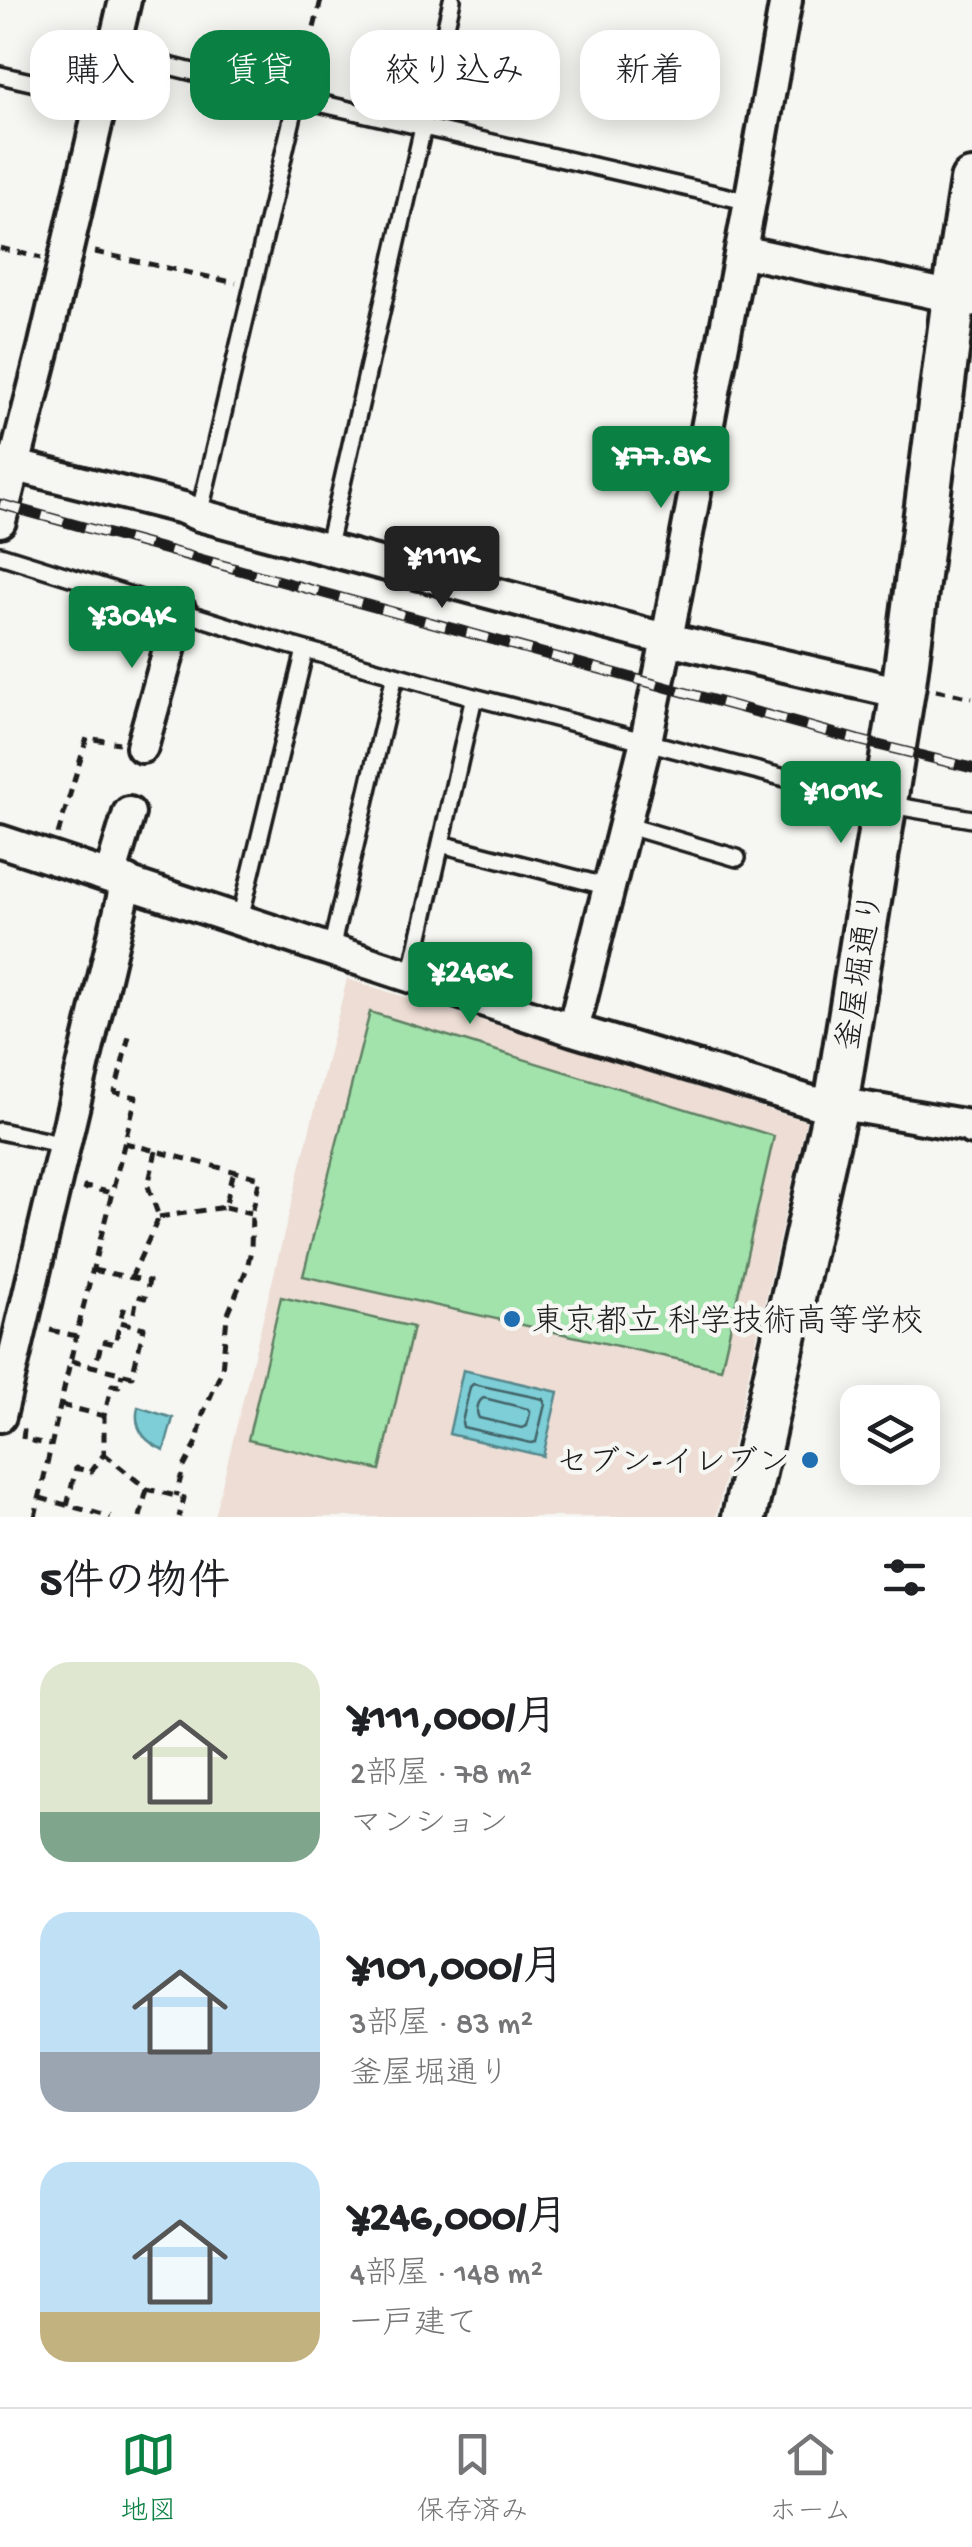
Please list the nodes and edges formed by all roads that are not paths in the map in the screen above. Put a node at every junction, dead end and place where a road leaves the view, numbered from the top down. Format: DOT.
graph roads {
  1 [pos="125,0"];
  2 [pos="452,0"];
  3 [pos="786,0"];
  4 [pos="118,30"];
  5 [pos="0,74"];
  6 [pos="30,81"];
  7 [pos="330,105"];
  8 [pos="96,120"];
  9 [pos="292,120"];
  10 [pos="425,127"];
  11 [pos="972,182"];
  12 [pos="750,202"];
  13 [pos="741,250"];
  14 [pos="963,299"];
  15 [pos="6,464"];
  16 [pos="199,515"];
  17 [pos="0,521"];
  18 [pos="327,550"];
  19 [pos="0,555"];
  20 [pos="180,610"];
  21 [pos="667,639"];
  22 [pos="306,650"];
  23 [pos="395,675"];
  24 [pos="902,693"];
  25 [pos="474,697"];
  26 [pos="646,741"];
  27 [pos="142,747"];
  28 [pos="885,804"];
  29 [pos="128,813"];
  30 [pos="972,819"];
  31 [pos="625,825"];
  32 [pos="0,841"];
  33 [pos="441,844"];
  34 [pos="736,858"];
  35 [pos="118,878"];
  36 [pos="609,886"];
  37 [pos="240,919"];
  38 [pos="331,949"];
  39 [pos="412,976"];
  40 [pos="573,1030"];
  41 [pos="836,1105"];
  42 [pos="971,1123"];
  43 [pos="0,1131"];
  44 [pos="64,1145"];
  45 [pos="12,1423"];
  46 [pos="744,1517"];
  1 -- 4 [label="street"];
  2 -- 10 [label="lane"];
  3 -- 12 [label="street"];
  5 -- 6 [label="lane"];
  7 -- 10 [label="lane"];
  8 -- 15 [label="street"];
  9 -- 16 [label="lane"];
  10 -- 12 [label="lane"];
  10 -- 18 [label="lane"];
  11 -- 14 [label="street, 釜屋堀通り"];
  12 -- 13 [label="street"];
  13 -- 14 [label="street"];
  13 -- 21 [label="street"];
  14 -- 24 [label="street, 釜屋堀通り"];
  15 -- 16 [label="street"];
  15 -- 17 [label="street"];
  16 -- 18 [label="street"];
  18 -- 21 [label="street"];
  19 -- 20 [label="lane"];
  20 -- 22 [label="lane"];
  20 -- 27 [label="street"];
  21 -- 24 [label="street"];
  21 -- 26 [label="street"];
  22 -- 23 [label="lane"];
  22 -- 37 [label="lane"];
  23 -- 25 [label="lane"];
  23 -- 38 [label="lane"];
  24 -- 28 [label="street, 釜屋堀通り"];
  25 -- 26 [label="lane"];
  25 -- 33 [label="lane"];
  26 -- 28 [label="lane"];
  26 -- 31 [label="street"];
  28 -- 30 [label="lane"];
  28 -- 41 [label="street, 釜屋堀通り"];
  29 -- 35 [label="street"];
  31 -- 34 [label="lane"];
  31 -- 36 [label="street"];
  32 -- 35 [label="street"];
  33 -- 36 [label="lane"];
  33 -- 39 [label="lane"];
  35 -- 37 [label="street"];
  35 -- 44 [label="street"];
  36 -- 40 [label="street"];
  37 -- 38 [label="street"];
  38 -- 39 [label="street"];
  39 -- 40 [label="street"];
  40 -- 41 [label="street"];
  41 -- 42 [label="street"];
  41 -- 46 [label="street, 釜屋堀通り"];
  43 -- 44 [label="lane"];
  44 -- 45 [label="street"];
}
